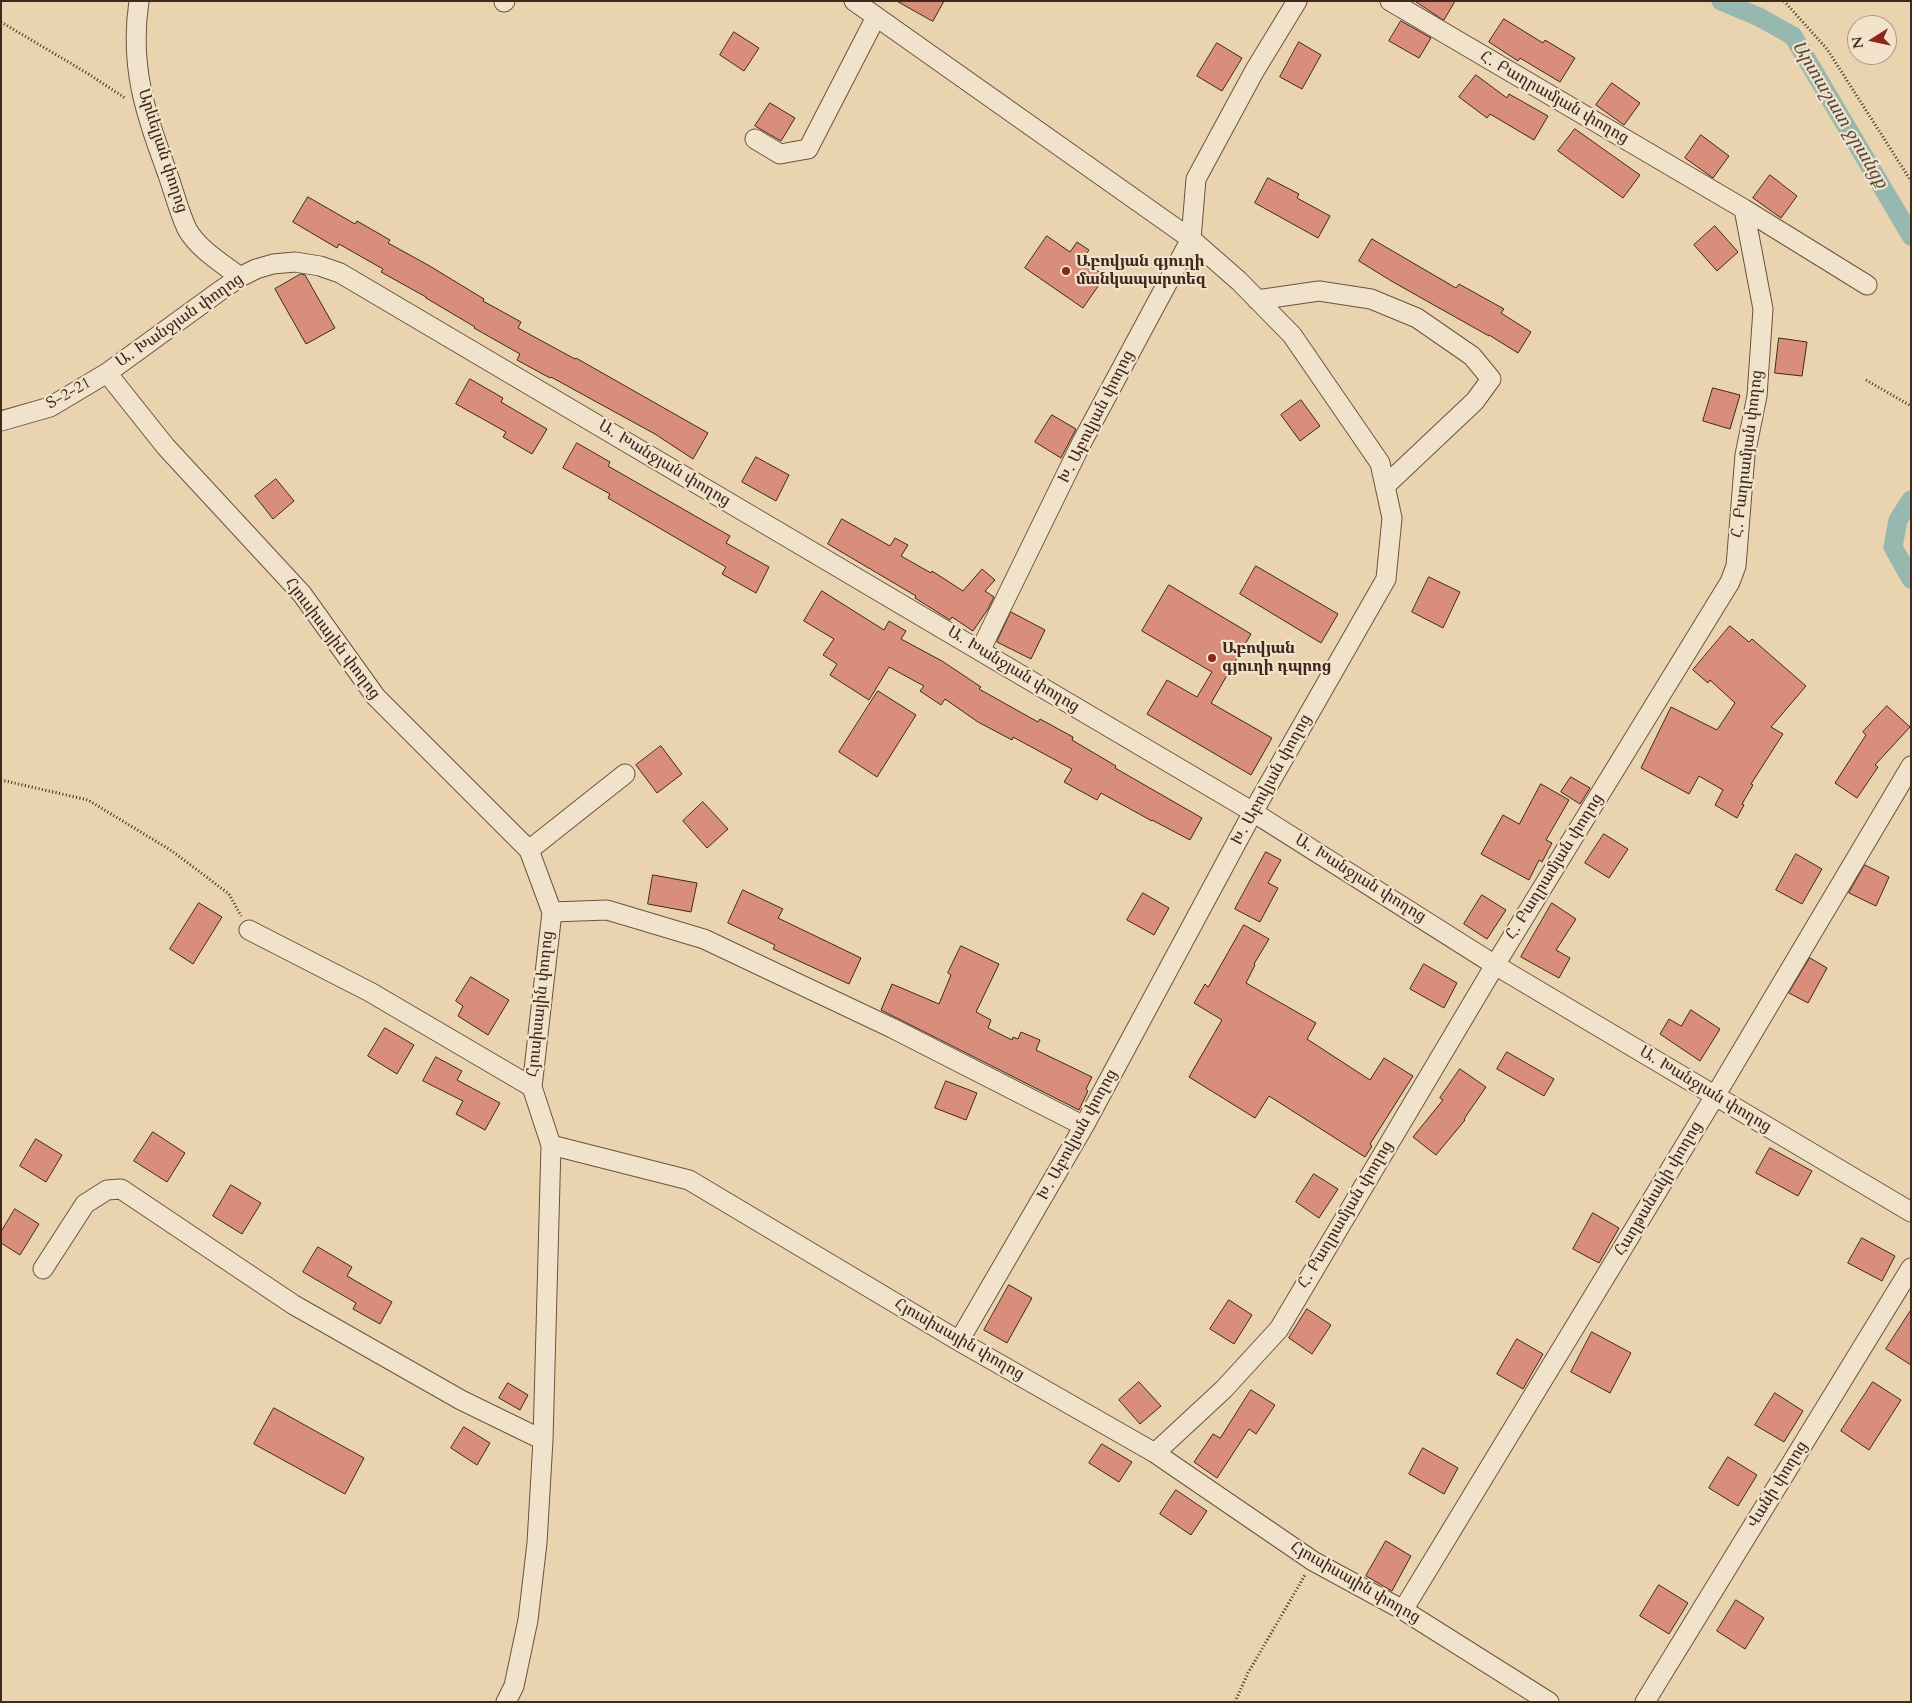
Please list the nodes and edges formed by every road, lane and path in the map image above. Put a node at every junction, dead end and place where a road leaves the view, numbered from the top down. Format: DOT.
graph roads {
  1 [pos="139,1"];
  2 [pos="854,1"];
  3 [pos="1297,1"];
  4 [pos="1390,1"];
  5 [pos="1784,1"];
  6 [pos="876,17"];
  7 [pos="1,22"];
  8 [pos="146,113"];
  9 [pos="755,139"];
  10 [pos="1911,181"];
  11 [pos="1744,209"];
  12 [pos="1190,239"];
  13 [pos="240,277"];
  14 [pos="1867,285"];
  15 [pos="1257,300"];
  16 [pos="107,372"];
  17 [pos="1866,380"];
  18 [pos="1911,406"];
  19 [pos="1,421"];
  20 [pos="1384,486"];
  21 [pos="980,651"];
  22 [pos="1911,766"];
  23 [pos="625,774"];
  24 [pos="1,780"];
  25 [pos="1253,812"];
  26 [pos="529,850"];
  27 [pos="552,912"];
  28 [pos="249,930"];
  29 [pos="1495,964"];
  30 [pos="532,1087"];
  31 [pos="1715,1096"];
  32 [pos="1084,1126"];
  33 [pos="551,1145"];
  34 [pos="1911,1212"];
  35 [pos="1911,1268"];
  36 [pos="43,1269"];
  37 [pos="959,1341"];
  38 [pos="543,1440"];
  39 [pos="1155,1452"];
  40 [pos="1313,1561"];
  41 [pos="1403,1610"];
  42 [pos="506,1702"];
  43 [pos="1235,1702"];
  44 [pos="1549,1702"];
  45 [pos="1644,1702"];
  1 -- 8 [label="street, Արևելյան փողոց"];
  2 -- 6 [label="street, Խ․ Աբովյան փողոց"];
  3 -- 12 [label="street, Խ․ Աբովյան փողոց"];
  4 -- 11 [label="street, Հ․ Բաղրամյան փողոց"];
  5 -- 10 [label="path"];
  6 -- 9 [label="street"];
  6 -- 12 [label="street, Խ․ Աբովյան փողոց"];
  7 -- 8 [label="path"];
  8 -- 13 [label="street, Արևելյան փողոց"];
  11 -- 14 [label="street, Հ․ Բաղրամյան փողոց"];
  11 -- 29 [label="street, Հ․ Բաղրամյան փողոց"];
  12 -- 15 [label="street, Խ․ Աբովյան փողոց"];
  12 -- 21 [label="street, Խ․ Աբովյան փողոց"];
  13 -- 16 [label="street, Ա․ Խանջյան փողոց / Տ-2-21"];
  13 -- 21 [label="street, Ա․ Խանջյան փողոց / Տ-2-21"];
  15 -- 20 [label="street, Խ․ Աբովյան փողոց"];
  15 -- 20 [label="street"];
  16 -- 19 [label="street, Տ-2-21 / Տ-2-21"];
  16 -- 26 [label="street, Հյուսիսային փողոց"];
  17 -- 18 [label="path"];
  20 -- 25 [label="street, Խ․ Աբովյան փողոց"];
  21 -- 25 [label="street, Ա․ Խանջյան փողոց / Տ-2-21"];
  22 -- 31 [label="street, Հաղթանակի փողոց"];
  23 -- 26 [label="street"];
  24 -- 28 [label="path"];
  25 -- 29 [label="street, Ա․ Խանջյան փողոց / Տ-2-21"];
  25 -- 32 [label="street, Խ․ Աբովյան փողոց"];
  26 -- 27 [label="street, Հյուսիսային փողոց"];
  27 -- 30 [label="street, Հյուսիսային փողոց"];
  27 -- 32 [label="street, Հյուսիսային փողոց"];
  28 -- 30 [label="street"];
  29 -- 31 [label="street, Ա․ Խանջյան փողոց / Տ-2-21"];
  29 -- 39 [label="street, Հ․ Բաղրամյան փողոց"];
  30 -- 33 [label="street, Հյուսիսային փողոց"];
  31 -- 34 [label="street, Ա․ Խանջյան փողոց / Տ-2-21"];
  31 -- 41 [label="street, Հաղթանակի փողոց"];
  32 -- 37 [label="street, Խ․ Աբովյան փողոց"];
  33 -- 37 [label="street, Հյուսիսային փողոց"];
  33 -- 38 [label="street"];
  35 -- 45 [label="street, Վանի փողոց"];
  36 -- 38 [label="street"];
  37 -- 39 [label="street, Հյուսիսային փողոց"];
  38 -- 42 [label="street"];
  39 -- 40 [label="street, Հյուսիսային փողոց"];
  40 -- 41 [label="street, Հյուսիսային փողոց"];
  40 -- 43 [label="path"];
  41 -- 44 [label="street, Հյուսիսային փողոց"];
}
